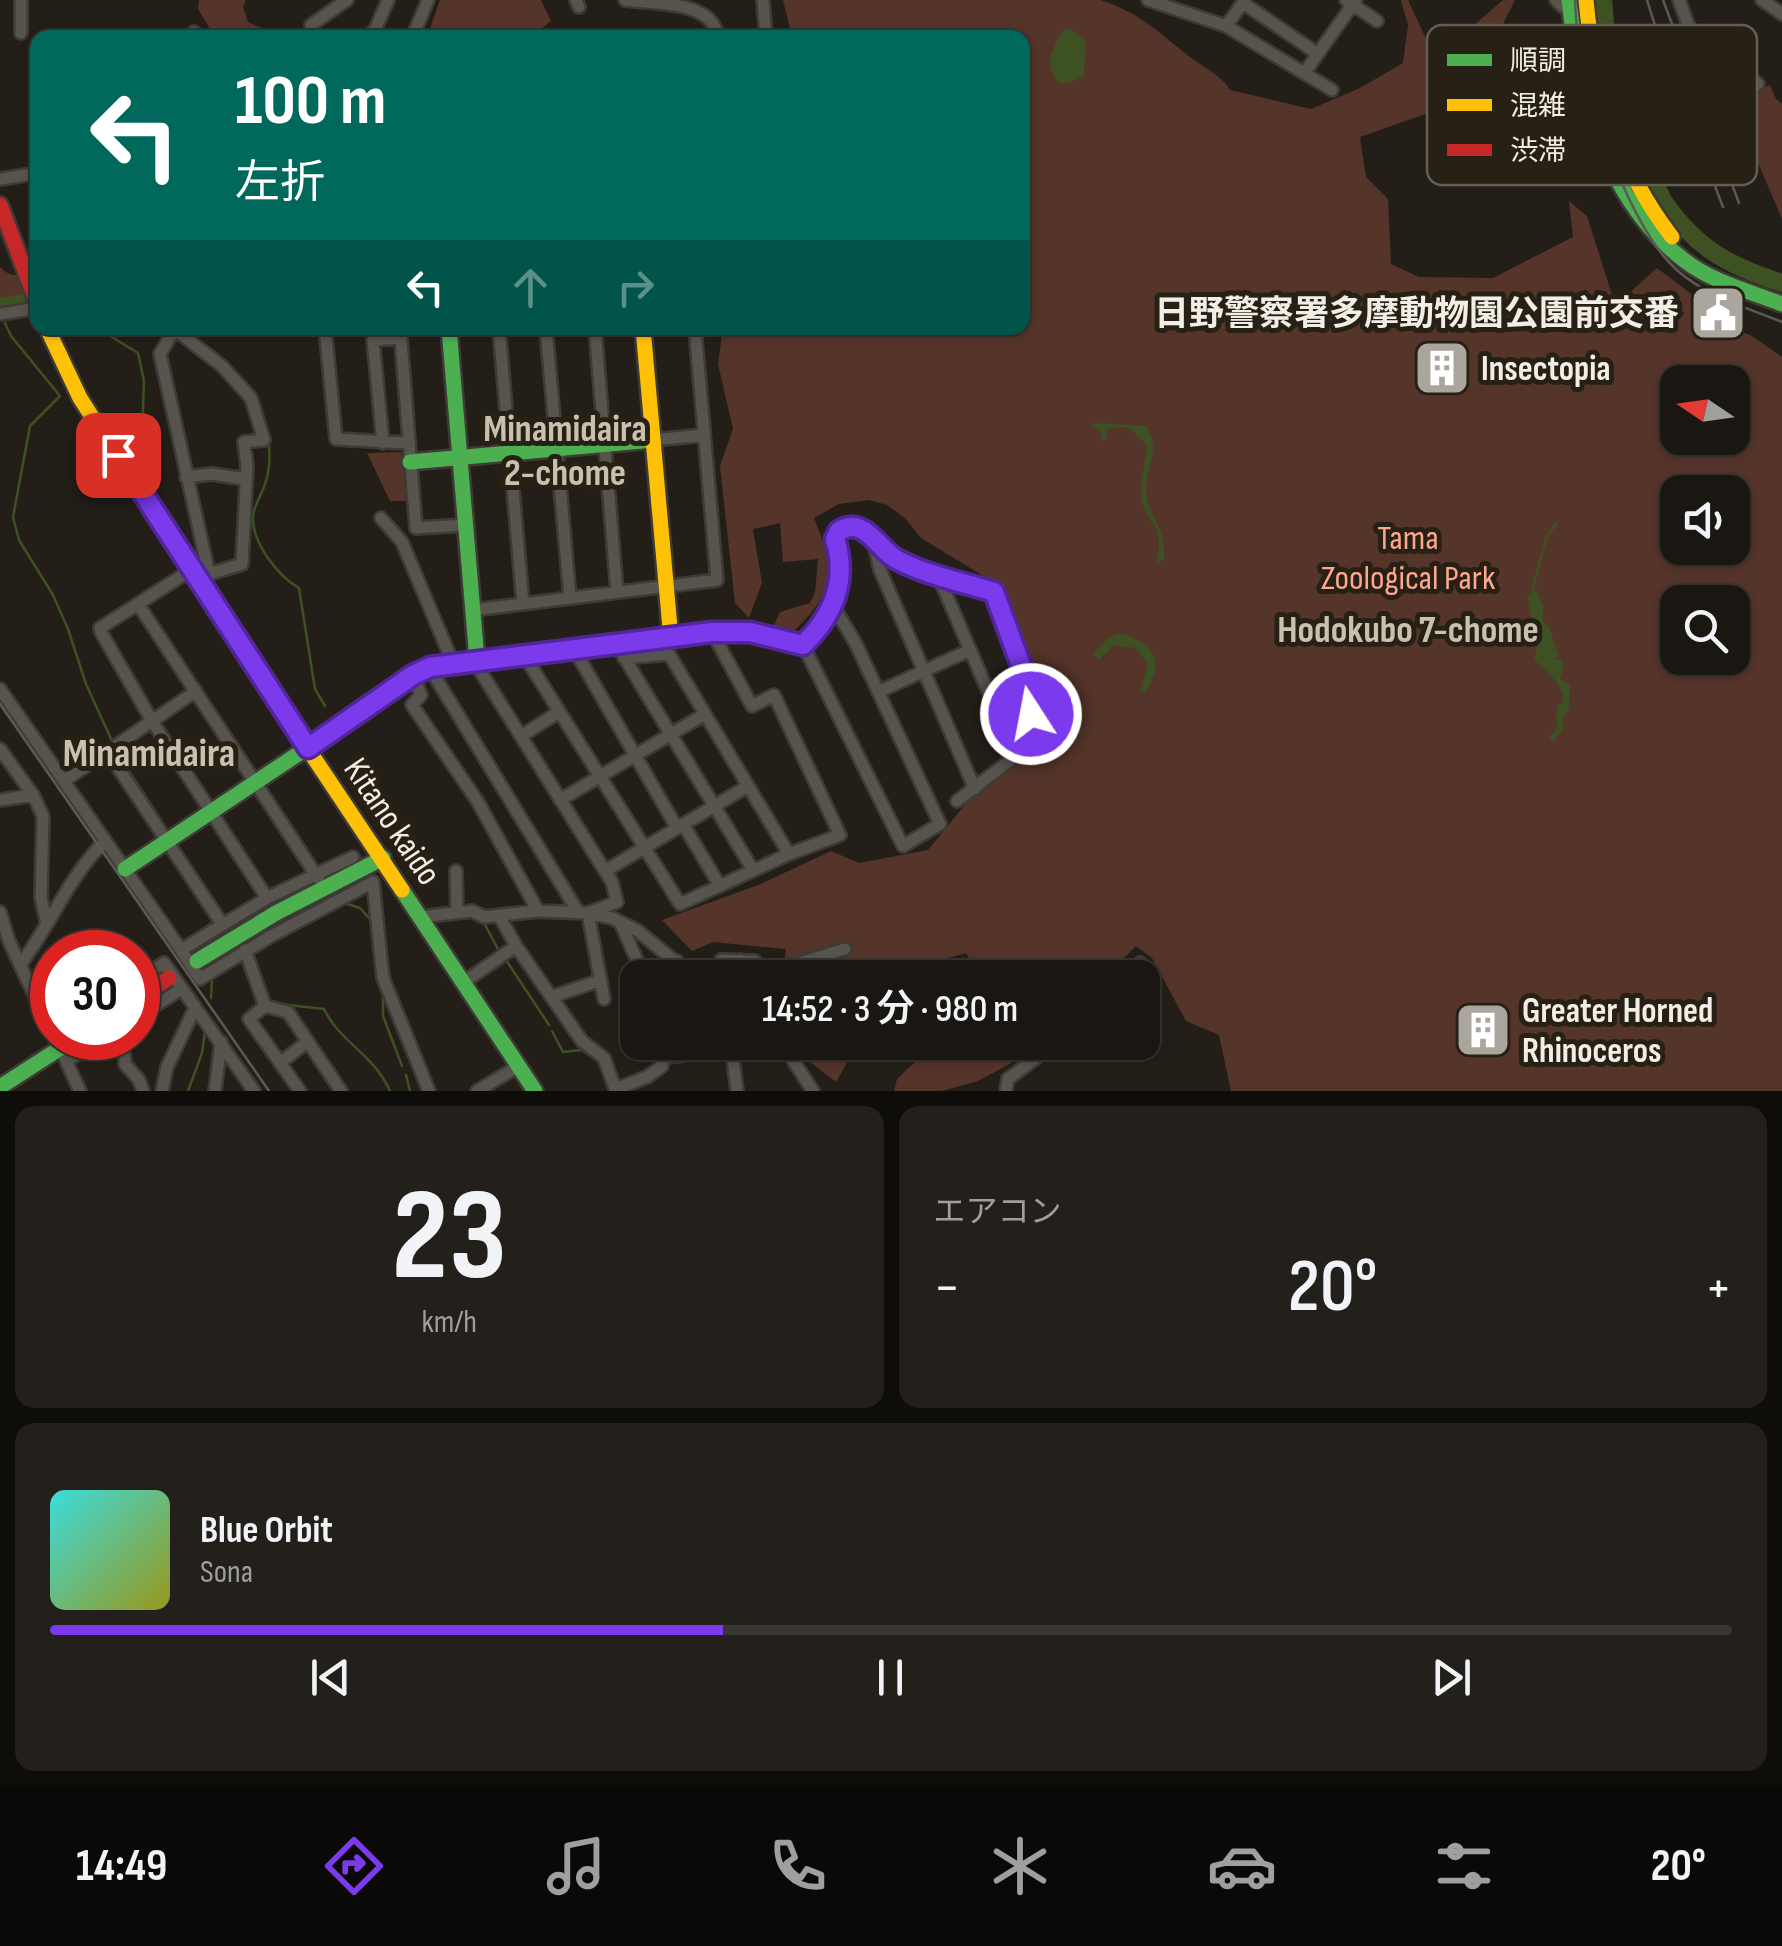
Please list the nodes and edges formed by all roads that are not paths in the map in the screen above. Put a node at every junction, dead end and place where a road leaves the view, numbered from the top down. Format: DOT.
graph roads {
  1 [pos="21,0"];
  2 [pos="347,0"];
  3 [pos="388,0"];
  4 [pos="428,0"];
  5 [pos="624,0"];
  6 [pos="763,0"];
  7 [pos="1148,0"];
  8 [pos="1194,0"];
  9 [pos="1679,0"];
  10 [pos="1762,0"];
  11 [pos="1244,2"];
  12 [pos="1351,2"];
  13 [pos="1186,13"];
  14 [pos="1782,14"];
  15 [pos="1377,21"];
  16 [pos="311,24"];
  17 [pos="1688,25"];
  18 [pos="1226,26"];
  19 [pos="375,30"];
  20 [pos="415,30"];
  21 [pos="717,30"];
  22 [pos="765,30"];
  23 [pos="21,33"];
  24 [pos="1318,54"];
  25 [pos="1305,72"];
  26 [pos="1332,90"];
  27 [pos="30,174"];
  28 [pos="0,179"];
  29 [pos="1638,185"];
  30 [pos="0,205"];
  31 [pos="30,286"];
  32 [pos="30,304"];
  33 [pos="1782,304"];
  34 [pos="0,314"];
  35 [pos="50,335"];
  36 [pos="170,335"];
  37 [pos="182,335"];
  38 [pos="390,335"];
  39 [pos="400,335"];
  40 [pos="450,335"];
  41 [pos="500,335"];
  42 [pos="547,335"];
  43 [pos="595,335"];
  44 [pos="644,335"];
  45 [pos="696,335"];
  46 [pos="326,338"];
  47 [pos="323,428"];
  48 [pos="704,435"];
  49 [pos="336,439"];
  50 [pos="653,440"];
  51 [pos="383,443"];
  52 [pos="408,444"];
  53 [pos="604,444"];
  54 [pos="557,448"];
  55 [pos="510,453"];
  56 [pos="460,457"];
  57 [pos="410,462"];
  58 [pos="186,477"];
  59 [pos="245,479"];
  60 [pos="381,518"];
  61 [pos="466,525"];
  62 [pos="872,537"];
  63 [pos="190,570"];
  64 [pos="937,574"];
  65 [pos="205,580"];
  66 [pos="666,586"];
  67 [pos="617,592"];
  68 [pos="570,598"];
  69 [pos="138,604"];
  70 [pos="523,604"];
  71 [pos="834,606"];
  72 [pos="473,610"];
  73 [pos="712,632"];
  74 [pos="750,632"];
  75 [pos="670,639"];
  76 [pos="803,645"];
  77 [pos="574,650"];
  78 [pos="970,650"];
  79 [pos="620,651"];
  80 [pos="524,655"];
  81 [pos="477,660"];
  82 [pos="454,663"];
  83 [pos="430,667"];
  84 [pos="923,672"];
  85 [pos="413,675"];
  86 [pos="0,689"];
  87 [pos="196,691"];
  88 [pos="878,692"];
  89 [pos="559,712"];
  90 [pos="705,714"];
  91 [pos="1031,714"];
  92 [pos="152,722"];
  93 [pos="671,735"];
  94 [pos="520,736"];
  95 [pos="0,748"];
  96 [pos="308,748"];
  97 [pos="107,751"];
  98 [pos="636,756"];
  99 [pos="601,778"];
  100 [pos="64,781"];
  101 [pos="256,782"];
  102 [pos="748,786"];
  103 [pos="502,789"];
  104 [pos="975,789"];
  105 [pos="33,795"];
  106 [pos="0,800"];
  107 [pos="560,800"];
  108 [pos="957,800"];
  109 [pos="478,802"];
  110 [pos="713,806"];
  111 [pos="212,812"];
  112 [pos="680,826"];
  113 [pos="105,840"];
  114 [pos="167,842"];
  115 [pos="644,847"];
  116 [pos="789,854"];
  117 [pos="353,857"];
  118 [pos="383,858"];
  119 [pos="125,869"];
  120 [pos="753,870"];
  121 [pos="456,871"];
  122 [pos="605,871"];
  123 [pos="720,886"];
  124 [pos="324,889"];
  125 [pos="267,898"];
  126 [pos="538,910"];
  127 [pos="0,912"];
  128 [pos="456,912"];
  129 [pos="583,912"];
  130 [pos="420,916"];
  131 [pos="500,917"];
  132 [pos="620,922"];
  133 [pos="47,924"];
  134 [pos="222,924"];
  135 [pos="516,946"];
  136 [pos="180,950"];
  137 [pos="245,950"];
  138 [pos="845,950"];
  139 [pos="197,960"];
  140 [pos="636,960"];
  141 [pos="678,960"];
  142 [pos="809,960"];
  143 [pos="20,965"];
  144 [pos="160,966"];
  145 [pos="602,980"];
  146 [pos="464,982"];
  147 [pos="175,984"];
  148 [pos="30,986"];
  149 [pos="160,990"];
  150 [pos="160,997"];
  151 [pos="552,997"];
  152 [pos="604,1000"];
  153 [pos="265,1006"];
  154 [pos="196,1008"];
  155 [pos="222,1042"];
  156 [pos="307,1042"];
  157 [pos="37,1060"];
  158 [pos="65,1060"];
  159 [pos="125,1060"];
  160 [pos="661,1060"];
  161 [pos="733,1060"];
  162 [pos="793,1060"];
  163 [pos="1033,1060"];
  164 [pos="280,1062"];
  165 [pos="519,1066"];
  166 [pos="0,1087"];
  167 [pos="616,1090"];
  168 [pos="80,1091"];
  169 [pos="143,1091"];
  170 [pos="162,1091"];
  171 [pos="215,1091"];
  172 [pos="254,1091"];
  173 [pos="300,1091"];
  174 [pos="341,1091"];
  175 [pos="429,1091"];
  176 [pos="477,1091"];
  177 [pos="535,1091"];
  178 [pos="737,1091"];
  179 [pos="813,1091"];
  180 [pos="1006,1091"];
  1 -- 23 [label="street"];
  2 -- 16 [label="street"];
  3 -- 19 [label="street"];
  4 -- 20 [label="street"];
  5 -- 21 [label="street"];
  6 -- 22 [label="street"];
  7 -- 13 [label="street"];
  8 -- 13 [label="street"];
  9 -- 17 [label="street"];
  10 -- 14 [label="street"];
  11 -- 18 [label="street"];
  11 -- 24 [label="street"];
  12 -- 15 [label="street"];
  12 -- 24 [label="street"];
  13 -- 18 [label="street"];
  18 -- 25 [label="street"];
  24 -- 25 [label="street"];
  25 -- 26 [label="street"];
  27 -- 28 [label="street"];
  29 -- 33 [label="street"];
  30 -- 31 [label="street"];
  32 -- 34 [label="street"];
  35 -- 63 [label="street, Kitano kaido"];
  36 -- 58 [label="street"];
  37 -- 59 [label="street"];
  38 -- 51 [label="street"];
  39 -- 52 [label="street"];
  40 -- 56 [label="street"];
  41 -- 55 [label="street"];
  42 -- 54 [label="street"];
  43 -- 53 [label="street"];
  44 -- 50 [label="street"];
  45 -- 48 [label="street"];
  46 -- 49 [label="street"];
  47 -- 49 [label="street"];
  48 -- 50 [label="street"];
  48 -- 66 [label="street"];
  49 -- 51 [label="street"];
  50 -- 53 [label="street"];
  50 -- 66 [label="street"];
  51 -- 52 [label="street"];
  52 -- 57 [label="street"];
  53 -- 54 [label="street"];
  53 -- 67 [label="street"];
  54 -- 55 [label="street"];
  54 -- 68 [label="street"];
  55 -- 56 [label="street"];
  55 -- 70 [label="street"];
  56 -- 57 [label="street"];
  56 -- 61 [label="street"];
  57 -- 61 [label="street"];
  58 -- 59 [label="street"];
  58 -- 65 [label="street"];
  59 -- 65 [label="street"];
  60 -- 82 [label="street"];
  61 -- 72 [label="street"];
  62 -- 64 [label="street"];
  62 -- 71 [label="street"];
  62 -- 84 [label="street"];
  63 -- 65 [label="street, Kitano kaido"];
  63 -- 69 [label="street"];
  64 -- 78 [label="street"];
  64 -- 91 [label="street"];
  65 -- 96 [label="street, Kitano kaido"];
  66 -- 67 [label="street"];
  66 -- 75 [label="street"];
  67 -- 68 [label="street"];
  68 -- 70 [label="street"];
  69 -- 87 [label="street"];
  69 -- 92 [label="street"];
  70 -- 72 [label="street"];
  71 -- 76 [label="street"];
  71 -- 88 [label="street"];
  72 -- 81 [label="street"];
  73 -- 74 [label="street"];
  73 -- 75 [label="street"];
  73 -- 116 [label="street"];
  74 -- 76 [label="street"];
  75 -- 79 [label="street"];
  76 -- 88 [label="street"];
  77 -- 79 [label="street"];
  77 -- 80 [label="street"];
  77 -- 98 [label="street"];
  78 -- 84 [label="street"];
  78 -- 104 [label="street"];
  79 -- 90 [label="street"];
  79 -- 93 [label="street"];
  80 -- 81 [label="street"];
  80 -- 89 [label="street"];
  81 -- 82 [label="street"];
  81 -- 94 [label="street"];
  82 -- 83 [label="street"];
  83 -- 85 [label="street"];
  83 -- 103 [label="street"];
  84 -- 88 [label="street"];
  84 -- 104 [label="street"];
  85 -- 96 [label="street"];
  85 -- 109 [label="street"];
  86 -- 100 [label="street"];
  87 -- 92 [label="street"];
  87 -- 101 [label="street"];
  89 -- 94 [label="street"];
  89 -- 99 [label="street"];
  90 -- 93 [label="street"];
  90 -- 102 [label="street"];
  92 -- 97 [label="street"];
  92 -- 111 [label="street"];
  93 -- 98 [label="street"];
  93 -- 110 [label="street"];
  94 -- 107 [label="street"];
  95 -- 105 [label="street"];
  96 -- 101 [label="street"];
  96 -- 118 [label="street, Kitano kaido"];
  97 -- 100 [label="street"];
  97 -- 114 [label="street"];
  98 -- 99 [label="street"];
  98 -- 112 [label="street"];
  99 -- 107 [label="street"];
  99 -- 115 [label="street"];
  100 -- 113 [label="street"];
  101 -- 111 [label="street"];
  101 -- 124 [label="street"];
  102 -- 110 [label="street"];
  102 -- 116 [label="street"];
  103 -- 109 [label="street"];
  103 -- 129 [label="street"];
  104 -- 108 [label="street"];
  105 -- 106 [label="street"];
  105 -- 133 [label="street"];
  107 -- 122 [label="street"];
  109 -- 126 [label="street"];
  110 -- 112 [label="street"];
  110 -- 120 [label="street"];
  111 -- 114 [label="street"];
  111 -- 125 [label="street"];
  112 -- 115 [label="street"];
  112 -- 123 [label="street"];
  113 -- 119 [label="street"];
  113 -- 133 [label="street"];
  114 -- 119 [label="street"];
  114 -- 134 [label="street"];
  115 -- 122 [label="street"];
  115 -- 123 [label="street"];
  116 -- 120 [label="street"];
  117 -- 124 [label="street"];
  118 -- 124 [label="street"];
  118 -- 130 [label="street, Kitano kaido"];
  119 -- 136 [label="street"];
  120 -- 123 [label="street"];
  121 -- 128 [label="street"];
  122 -- 129 [label="street"];
  124 -- 125 [label="street"];
  124 -- 137 [label="street"];
  124 -- 139 [label="street"];
  124 -- 175 [label="street"];
  125 -- 134 [label="street"];
  126 -- 129 [label="street"];
  126 -- 131 [label="street"];
  127 -- 143 [label="street"];
  128 -- 130 [label="street"];
  128 -- 131 [label="street"];
  129 -- 132 [label="street"];
  129 -- 145 [label="street"];
  130 -- 146 [label="street, Kitano kaido"];
  131 -- 135 [label="street"];
  132 -- 140 [label="street"];
  132 -- 141 [label="street"];
  133 -- 143 [label="street"];
  134 -- 136 [label="street"];
  135 -- 146 [label="street"];
  135 -- 151 [label="street"];
  136 -- 137 [label="street"];
  137 -- 153 [label="street"];
  138 -- 142 [label="street"];
  143 -- 148 [label="street"];
  144 -- 147 [label="street"];
  145 -- 151 [label="street"];
  145 -- 152 [label="street"];
  146 -- 165 [label="street, Kitano kaido"];
  147 -- 149 [label="street"];
  147 -- 150 [label="street"];
  147 -- 154 [label="street"];
  151 -- 167 [label="street"];
  153 -- 156 [label="street"];
  153 -- 164 [label="street"];
  154 -- 155 [label="street"];
  154 -- 170 [label="street"];
  155 -- 171 [label="street"];
  155 -- 172 [label="street"];
  156 -- 164 [label="street"];
  156 -- 174 [label="street"];
  157 -- 166 [label="street"];
  158 -- 168 [label="street"];
  159 -- 169 [label="street"];
  160 -- 167 [label="street"];
  161 -- 178 [label="street"];
  162 -- 179 [label="street"];
  163 -- 180 [label="street"];
  164 -- 173 [label="street"];
  165 -- 176 [label="street"];
  165 -- 177 [label="street, Kitano kaido"];
}
